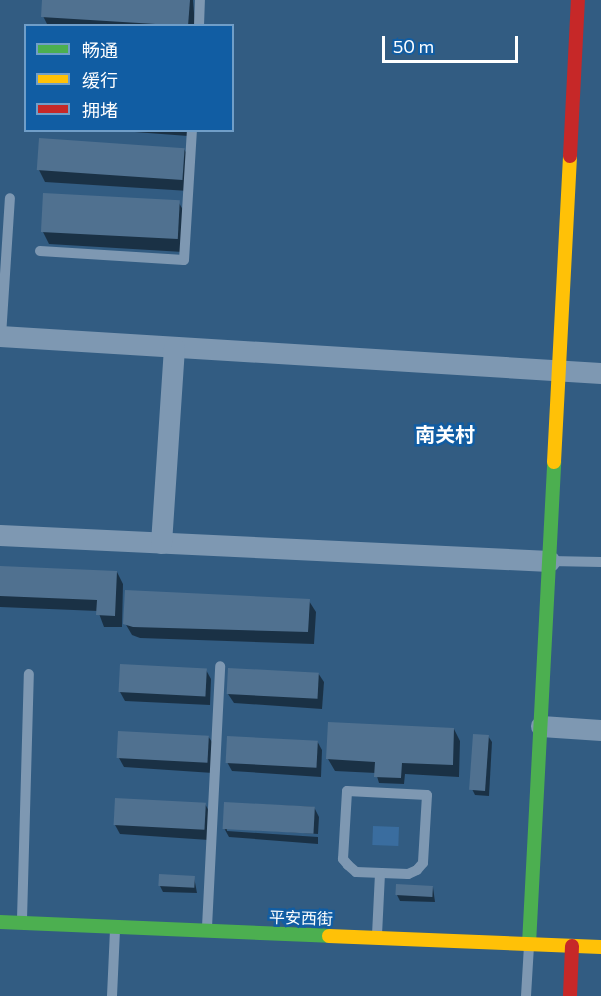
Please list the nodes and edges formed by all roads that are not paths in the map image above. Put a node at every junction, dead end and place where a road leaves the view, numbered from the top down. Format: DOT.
graph roads {
  1 [pos="200,0"];
  2 [pos="578,0"];
  3 [pos="199,24"];
  4 [pos="192,132"];
  5 [pos="10,198"];
  6 [pos="4,229"];
  7 [pos="40,251"];
  8 [pos="1,336"];
  9 [pos="174,347"];
  10 [pos="559,371"];
  11 [pos="601,373"];
  12 [pos="0,535"];
  13 [pos="161,543"];
  14 [pos="549,561"];
  15 [pos="601,562"];
  16 [pos="220,666"];
  17 [pos="28,674"];
  18 [pos="541,726"];
  19 [pos="601,730"];
  20 [pos="380,873"];
  21 [pos="0,922"];
  22 [pos="21,922"];
  23 [pos="115,926"];
  24 [pos="207,930"];
  25 [pos="377,938"];
  26 [pos="529,944"];
  27 [pos="572,946"];
  28 [pos="601,947"];
  29 [pos="112,996"];
  30 [pos="526,996"];
  31 [pos="570,996"];
  1 -- 3 [label="lane"];
  2 -- 10 [label="street"];
  4 -- 7 [label="lane"];
  5 -- 6 [label="lane"];
  6 -- 8 [label="lane"];
  8 -- 9 [label="street"];
  9 -- 10 [label="street"];
  9 -- 13 [label="street"];
  10 -- 11 [label="street"];
  10 -- 14 [label="street"];
  12 -- 13 [label="street"];
  13 -- 14 [label="street"];
  14 -- 15 [label="lane"];
  14 -- 18 [label="street"];
  16 -- 24 [label="lane"];
  17 -- 22 [label="lane"];
  18 -- 19 [label="street"];
  18 -- 26 [label="street"];
  20 -- 20 [label="lane"];
  20 -- 25 [label="lane"];
  21 -- 22 [label="street, 平安西街"];
  22 -- 23 [label="street, 平安西街"];
  23 -- 24 [label="street, 平安西街"];
  23 -- 29 [label="lane"];
  24 -- 25 [label="street, 平安西街"];
  25 -- 26 [label="street, 平安西街"];
  26 -- 27 [label="street, 平安西街"];
  26 -- 30 [label="lane"];
  27 -- 28 [label="street, 平安西街"];
  27 -- 31 [label="street"];
}
